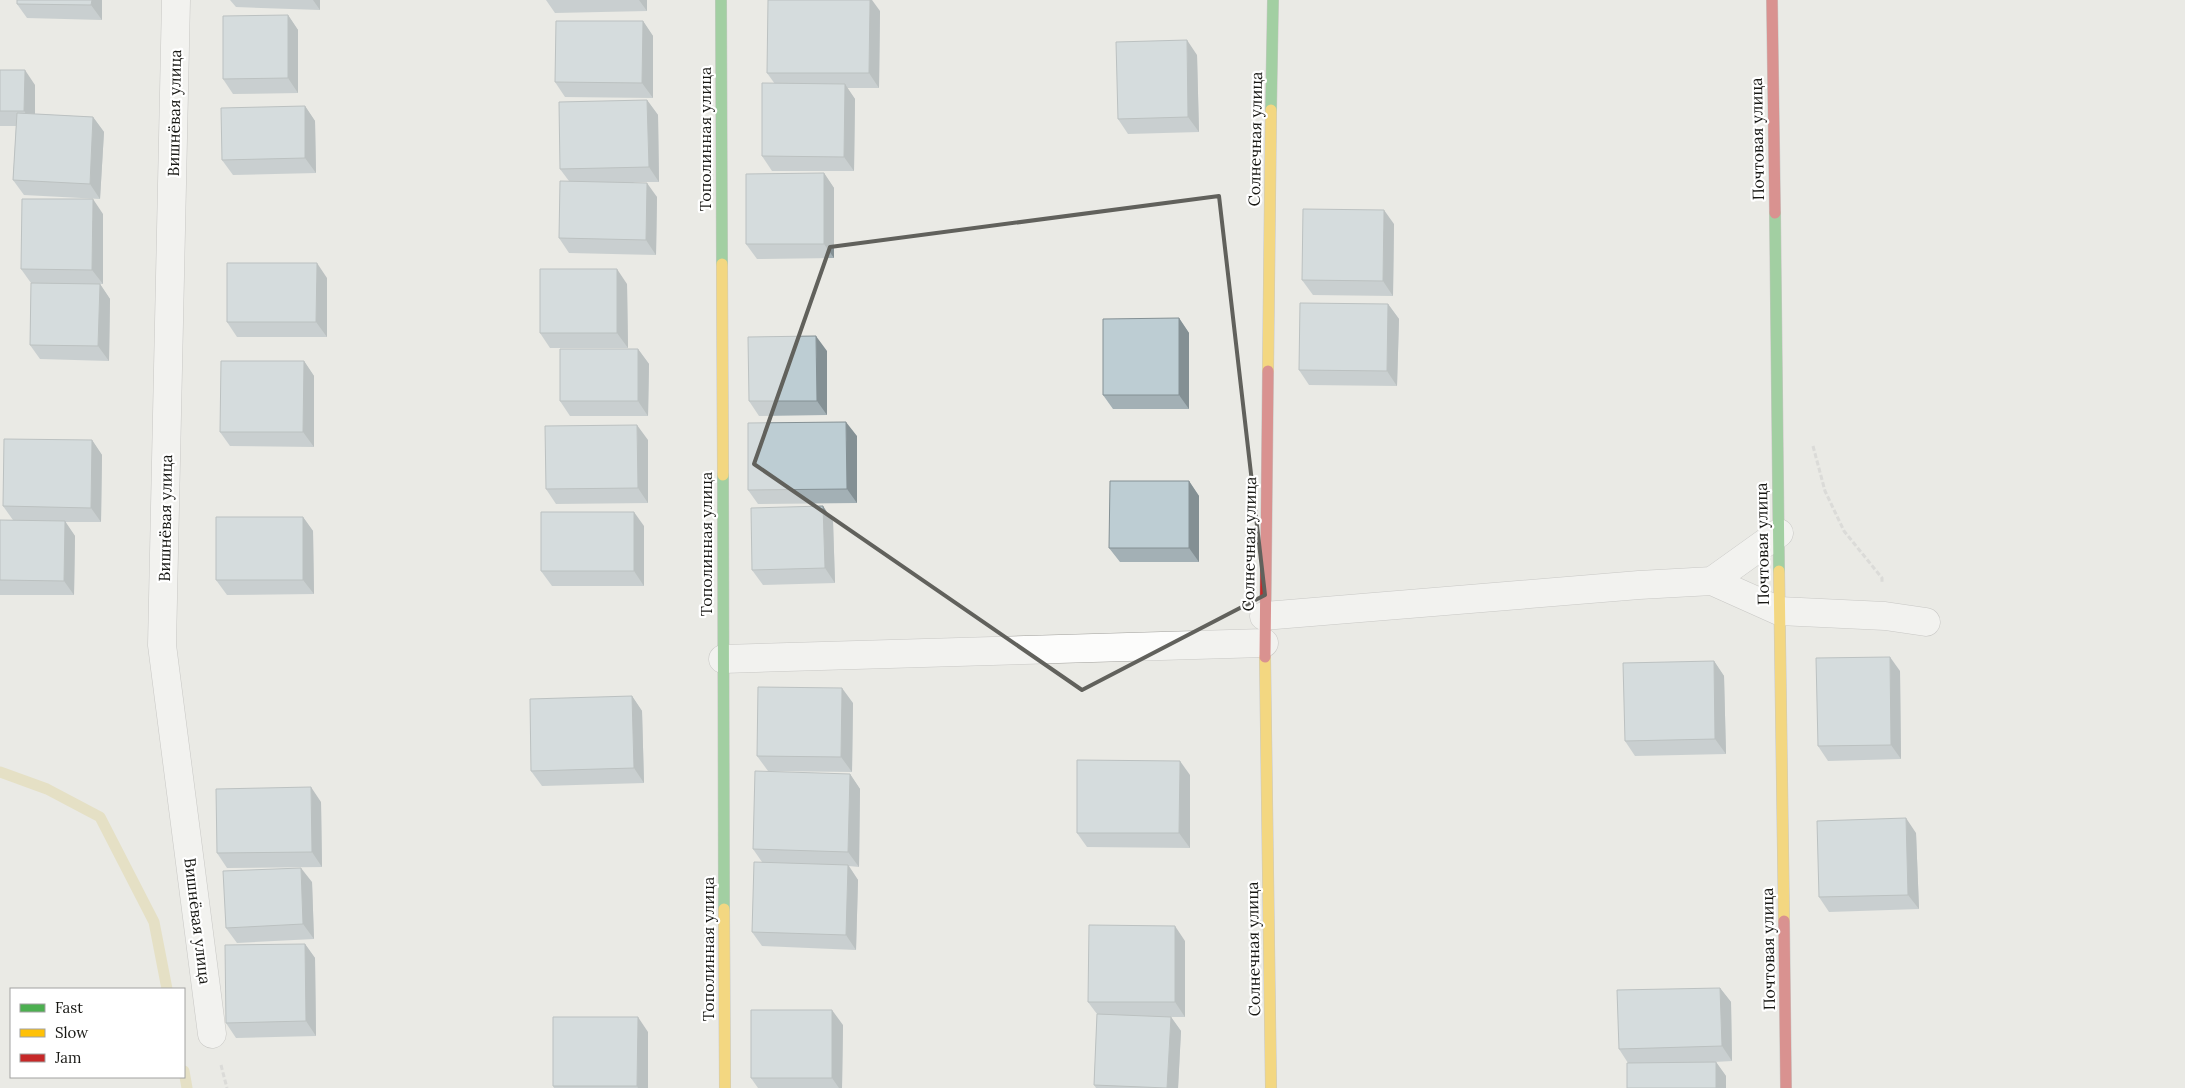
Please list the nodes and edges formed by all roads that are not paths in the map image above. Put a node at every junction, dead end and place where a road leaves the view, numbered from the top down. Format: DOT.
graph roads {
  1 [pos="176,0"];
  2 [pos="721,0"];
  3 [pos="1273,0"];
  4 [pos="1772,0"];
  5 [pos="1779,533"];
  6 [pos="1712,582"];
  7 [pos="1779,611"];
  8 [pos="1264,616"];
  9 [pos="1926,622"];
  10 [pos="1264,643"];
  11 [pos="723,659"];
  12 [pos="212,1034"];
  13 [pos="725,1088"];
  14 [pos="1271,1088"];
  15 [pos="1786,1088"];
  1 -- 12 [label="street, Вишнёвая улица"];
  2 -- 11 [label="street, Тополинная улица"];
  3 -- 8 [label="street, Солнечная улица"];
  4 -- 5 [label="street, Почтовая улица"];
  5 -- 6 [label="street"];
  5 -- 7 [label="street, Почтовая улица"];
  6 -- 7 [label="street"];
  6 -- 8 [label="street"];
  7 -- 9 [label="street"];
  7 -- 15 [label="street, Почтовая улица"];
  8 -- 10 [label="street, Солнечная улица"];
  10 -- 11 [label="street"];
  10 -- 14 [label="street, Солнечная улица"];
  11 -- 13 [label="street, Тополинная улица"];
}
